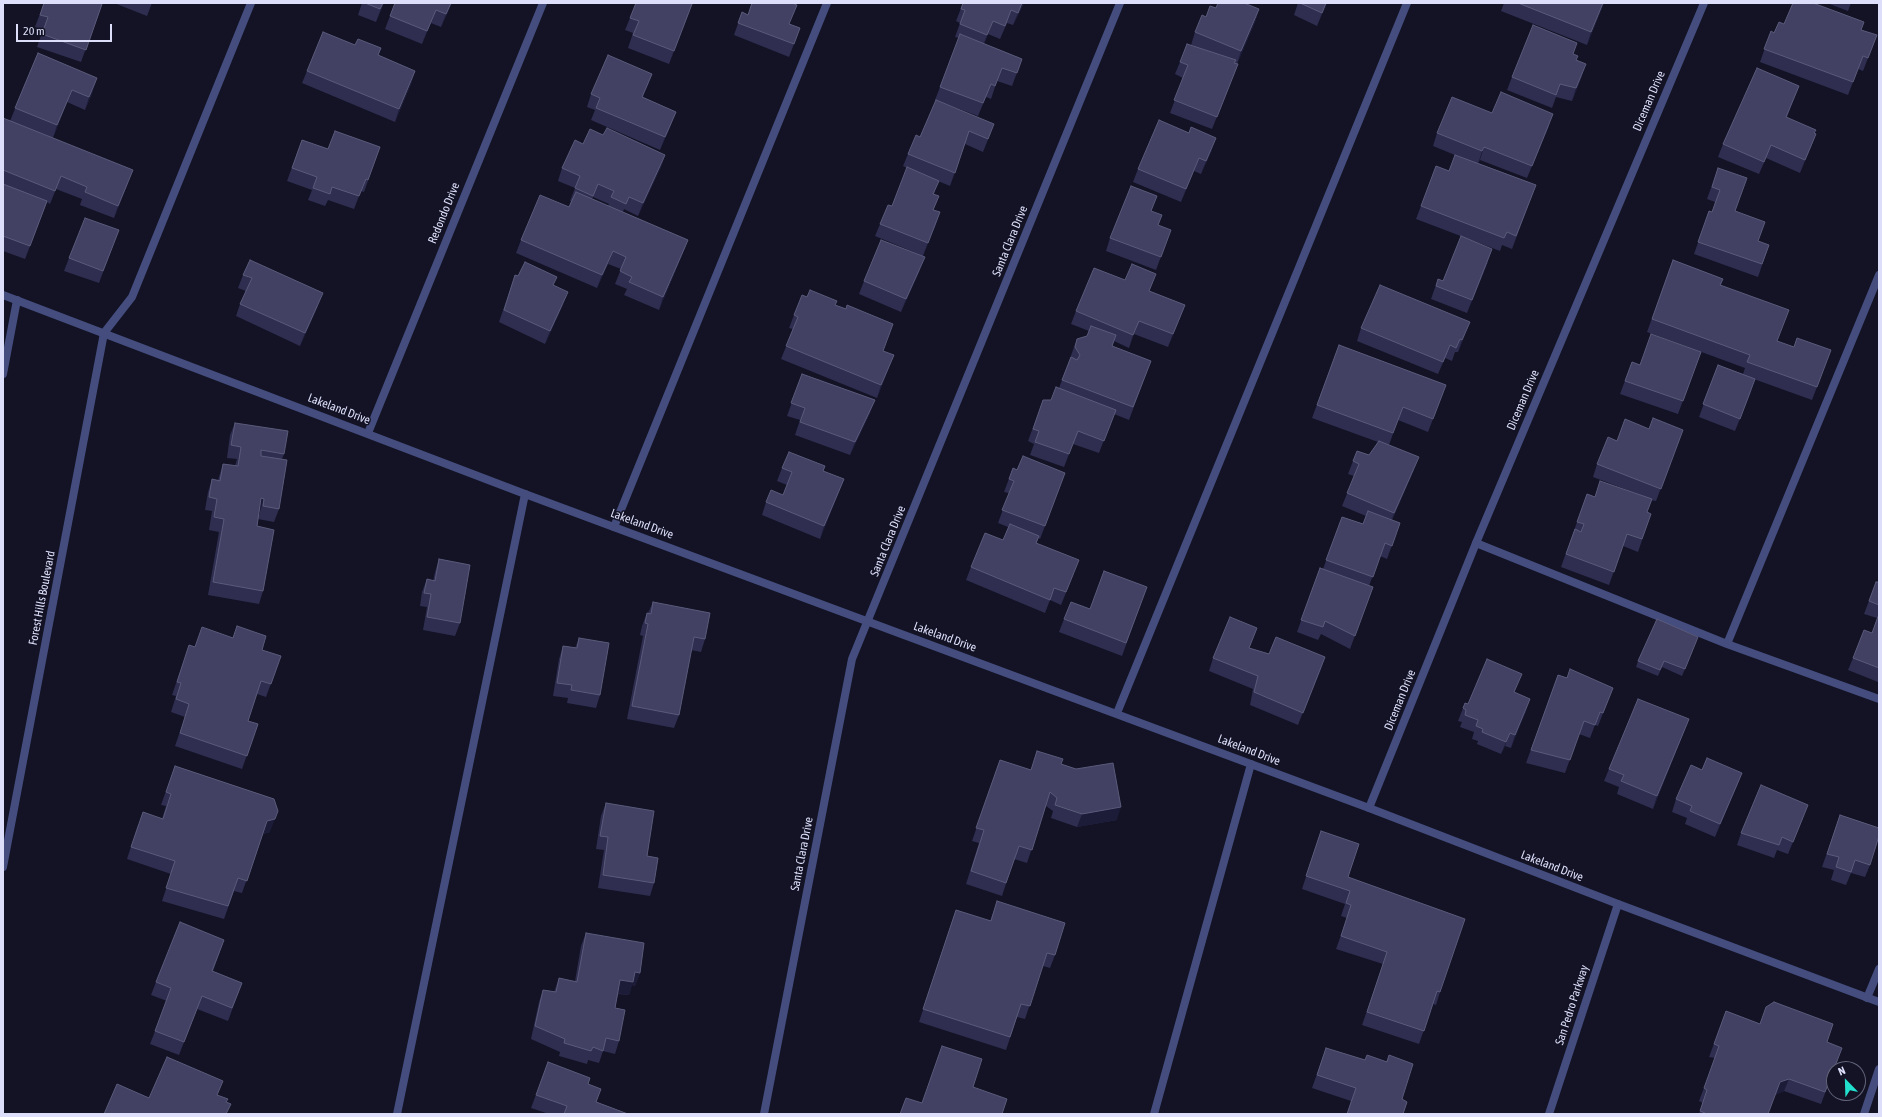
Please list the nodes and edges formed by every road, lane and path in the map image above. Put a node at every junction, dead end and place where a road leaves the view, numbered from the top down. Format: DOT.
graph roads {
  1 [pos="251,3"];
  2 [pos="543,3"];
  3 [pos="827,3"];
  4 [pos="1120,3"];
  5 [pos="1407,3"];
  6 [pos="1704,3"];
  7 [pos="1879,275"];
  8 [pos="3,295"];
  9 [pos="17,300"];
  10 [pos="104,333"];
  11 [pos="3,374"];
  12 [pos="368,433"];
  13 [pos="525,494"];
  14 [pos="614,527"];
  15 [pos="1476,543"];
  16 [pos="868,621"];
  17 [pos="1727,644"];
  18 [pos="1879,699"];
  19 [pos="1117,713"];
  20 [pos="1251,764"];
  21 [pos="1369,808"];
  22 [pos="3,867"];
  23 [pos="1618,904"];
  24 [pos="1879,969"];
  25 [pos="1867,998"];
  26 [pos="1879,1002"];
  27 [pos="1879,1069"];
  28 [pos="396,1114"];
  29 [pos="764,1114"];
  30 [pos="1154,1114"];
  31 [pos="1549,1114"];
  32 [pos="1864,1114"];
  1 -- 10 [label="street"];
  2 -- 12 [label="street, Redondo Drive"];
  3 -- 14 [label="street"];
  4 -- 16 [label="street, Santa Clara Drive"];
  5 -- 19 [label="street"];
  6 -- 15 [label="street, Diceman Drive"];
  7 -- 17 [label="street"];
  8 -- 9 [label="street, Lakeland Drive"];
  9 -- 10 [label="street, Lakeland Drive"];
  9 -- 11 [label="street"];
  10 -- 12 [label="street, Lakeland Drive"];
  10 -- 22 [label="street, Forest Hills Boulevard"];
  12 -- 13 [label="street, Lakeland Drive"];
  13 -- 14 [label="street, Lakeland Drive"];
  13 -- 28 [label="street"];
  14 -- 16 [label="street, Lakeland Drive"];
  15 -- 17 [label="street"];
  15 -- 21 [label="street, Diceman Drive"];
  16 -- 19 [label="street, Lakeland Drive"];
  16 -- 29 [label="street, Santa Clara Drive"];
  17 -- 18 [label="street"];
  19 -- 20 [label="street, Lakeland Drive"];
  20 -- 21 [label="street, Lakeland Drive"];
  20 -- 30 [label="street"];
  21 -- 23 [label="street, Lakeland Drive"];
  23 -- 25 [label="street, Lakeland Drive"];
  23 -- 31 [label="street, San Pedro Parkway"];
  24 -- 25 [label="street"];
  25 -- 26 [label="street, Lakeland Drive"];
  27 -- 32 [label="street"];
}
